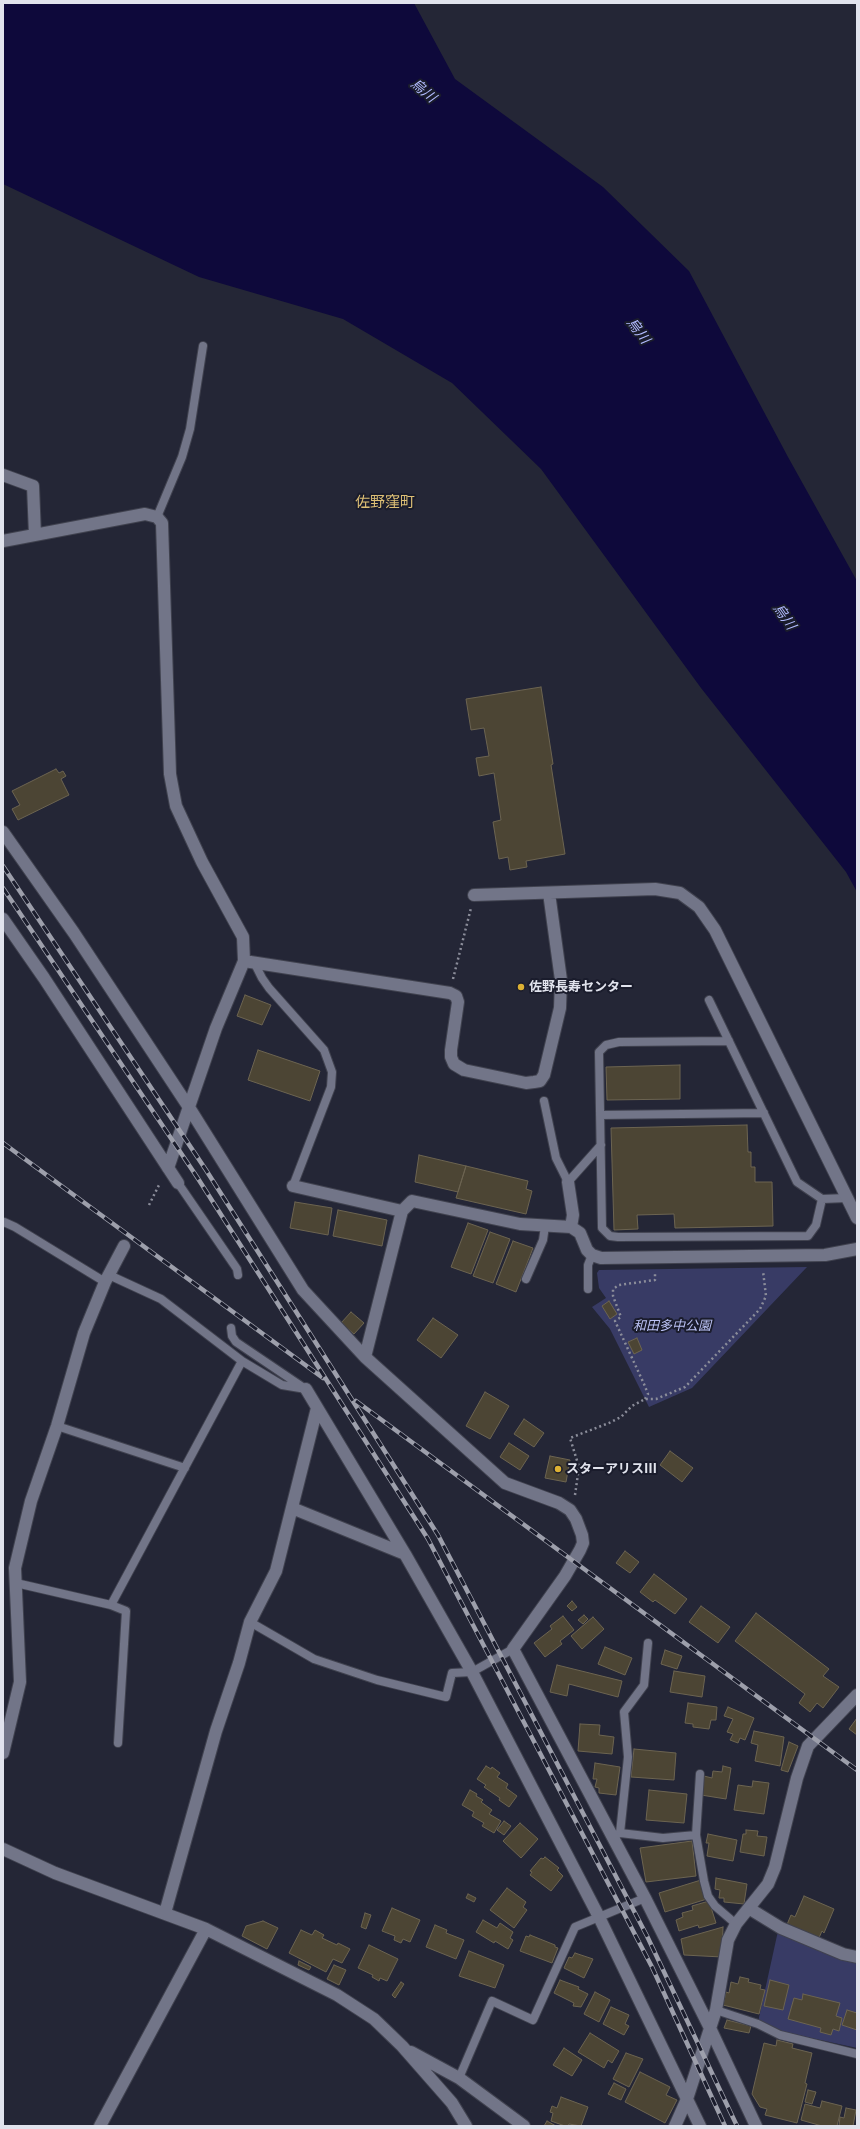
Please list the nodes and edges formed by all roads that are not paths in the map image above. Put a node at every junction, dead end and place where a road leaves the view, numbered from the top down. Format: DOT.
graph roads {
  1 [pos="203,346"];
  2 [pos="3,475"];
  3 [pos="158,517"];
  4 [pos="35,535"];
  5 [pos="3,541"];
  6 [pos="3,832"];
  7 [pos="549,893"];
  8 [pos="474,895"];
  9 [pos="3,919"];
  10 [pos="249,962"];
  11 [pos="709,1000"];
  12 [pos="729,1041"];
  13 [pos="544,1101"];
  14 [pos="190,1109"];
  15 [pos="764,1113"];
  16 [pos="600,1115"];
  17 [pos="601,1145"];
  18 [pos="168,1168"];
  19 [pos="568,1182"];
  20 [pos="178,1183"];
  21 [pos="293,1186"];
  22 [pos="847,1198"];
  23 [pos="822,1199"];
  24 [pos="402,1211"];
  25 [pos="857,1218"];
  26 [pos="3,1223"];
  27 [pos="545,1226"];
  28 [pos="571,1227"];
  29 [pos="124,1246"];
  30 [pos="857,1249"];
  31 [pos="592,1255"];
  32 [pos="238,1275"];
  33 [pos="107,1279"];
  34 [pos="526,1279"];
  35 [pos="588,1289"];
  36 [pos="231,1328"];
  37 [pos="365,1357"];
  38 [pos="242,1361"];
  39 [pos="306,1389"];
  40 [pos="317,1408"];
  41 [pos="57,1426"];
  42 [pos="185,1468"];
  43 [pos="292,1508"];
  44 [pos="405,1554"];
  45 [pos="16,1583"];
  46 [pos="111,1605"];
  47 [pos="250,1622"];
  48 [pos="648,1643"];
  49 [pos="513,1648"];
  50 [pos="472,1672"];
  51 [pos="857,1695"];
  52 [pos="118,1743"];
  53 [pos="3,1753"];
  54 [pos="700,1774"];
  55 [pos="616,1835"];
  56 [pos="696,1835"];
  57 [pos="3,1848"];
  58 [pos="645,1898"];
  59 [pos="750,1908"];
  60 [pos="165,1914"];
  61 [pos="599,1917"];
  62 [pos="736,1924"];
  63 [pos="206,1929"];
  64 [pos="857,1957"];
  65 [pos="716,2010"];
  66 [pos="710,2028"];
  67 [pos="402,2046"];
  68 [pos="857,2054"];
  69 [pos="459,2078"];
  70 [pos="687,2098"];
  71 [pos="100,2126"];
  72 [pos="466,2126"];
  73 [pos="524,2126"];
  74 [pos="675,2126"];
  75 [pos="700,2126"];
  76 [pos="756,2126"];
  1 -- 3 [label="lane"];
  2 -- 4 [label="street"];
  3 -- 4 [label="street"];
  3 -- 10 [label="street"];
  4 -- 5 [label="street"];
  6 -- 14 [label="street"];
  7 -- 8 [label="street"];
  7 -- 10 [label="street"];
  7 -- 22 [label="street"];
  9 -- 18 [label="street"];
  10 -- 14 [label="street"];
  10 -- 21 [label="lane"];
  11 -- 12 [label="lane"];
  12 -- 15 [label="lane"];
  12 -- 16 [label="lane"];
  13 -- 19 [label="lane"];
  14 -- 18 [label="street"];
  14 -- 37 [label="street"];
  15 -- 16 [label="lane"];
  15 -- 23 [label="lane"];
  16 -- 17 [label="lane"];
  17 -- 19 [label="lane"];
  17 -- 23 [label="lane"];
  18 -- 20 [label="street"];
  19 -- 28 [label="street"];
  20 -- 32 [label="lane"];
  21 -- 24 [label="street"];
  22 -- 23 [label="lane"];
  22 -- 25 [label="street"];
  24 -- 27 [label="street"];
  24 -- 37 [label="street"];
  26 -- 33 [label="lane"];
  27 -- 28 [label="street"];
  27 -- 34 [label="lane"];
  28 -- 31 [label="street"];
  29 -- 33 [label="street"];
  30 -- 31 [label="street"];
  31 -- 35 [label="lane"];
  33 -- 38 [label="lane"];
  33 -- 41 [label="street"];
  36 -- 39 [label="lane"];
  37 -- 49 [label="street"];
  38 -- 39 [label="lane"];
  38 -- 42 [label="lane"];
  39 -- 40 [label="street"];
  40 -- 43 [label="street"];
  40 -- 44 [label="street"];
  41 -- 42 [label="lane"];
  41 -- 45 [label="street"];
  42 -- 46 [label="lane"];
  43 -- 44 [label="street"];
  43 -- 47 [label="street"];
  44 -- 50 [label="street"];
  45 -- 46 [label="lane"];
  45 -- 53 [label="street"];
  46 -- 52 [label="lane"];
  47 -- 50 [label="lane"];
  47 -- 60 [label="street"];
  48 -- 55 [label="lane"];
  49 -- 50 [label="lane"];
  49 -- 55 [label="street"];
  50 -- 61 [label="street"];
  51 -- 59 [label="street"];
  54 -- 56 [label="lane"];
  55 -- 56 [label="lane"];
  55 -- 58 [label="street"];
  56 -- 62 [label="lane"];
  57 -- 60 [label="street"];
  58 -- 61 [label="lane"];
  58 -- 66 [label="street"];
  59 -- 62 [label="street"];
  59 -- 64 [label="street"];
  60 -- 63 [label="street"];
  61 -- 69 [label="lane"];
  61 -- 70 [label="street"];
  62 -- 65 [label="street"];
  63 -- 67 [label="street"];
  63 -- 71 [label="street"];
  65 -- 66 [label="street"];
  65 -- 68 [label="lane"];
  66 -- 70 [label="street"];
  66 -- 76 [label="street"];
  67 -- 69 [label="street"];
  67 -- 72 [label="street"];
  69 -- 73 [label="street"];
  70 -- 74 [label="street"];
  70 -- 75 [label="street"];
}
